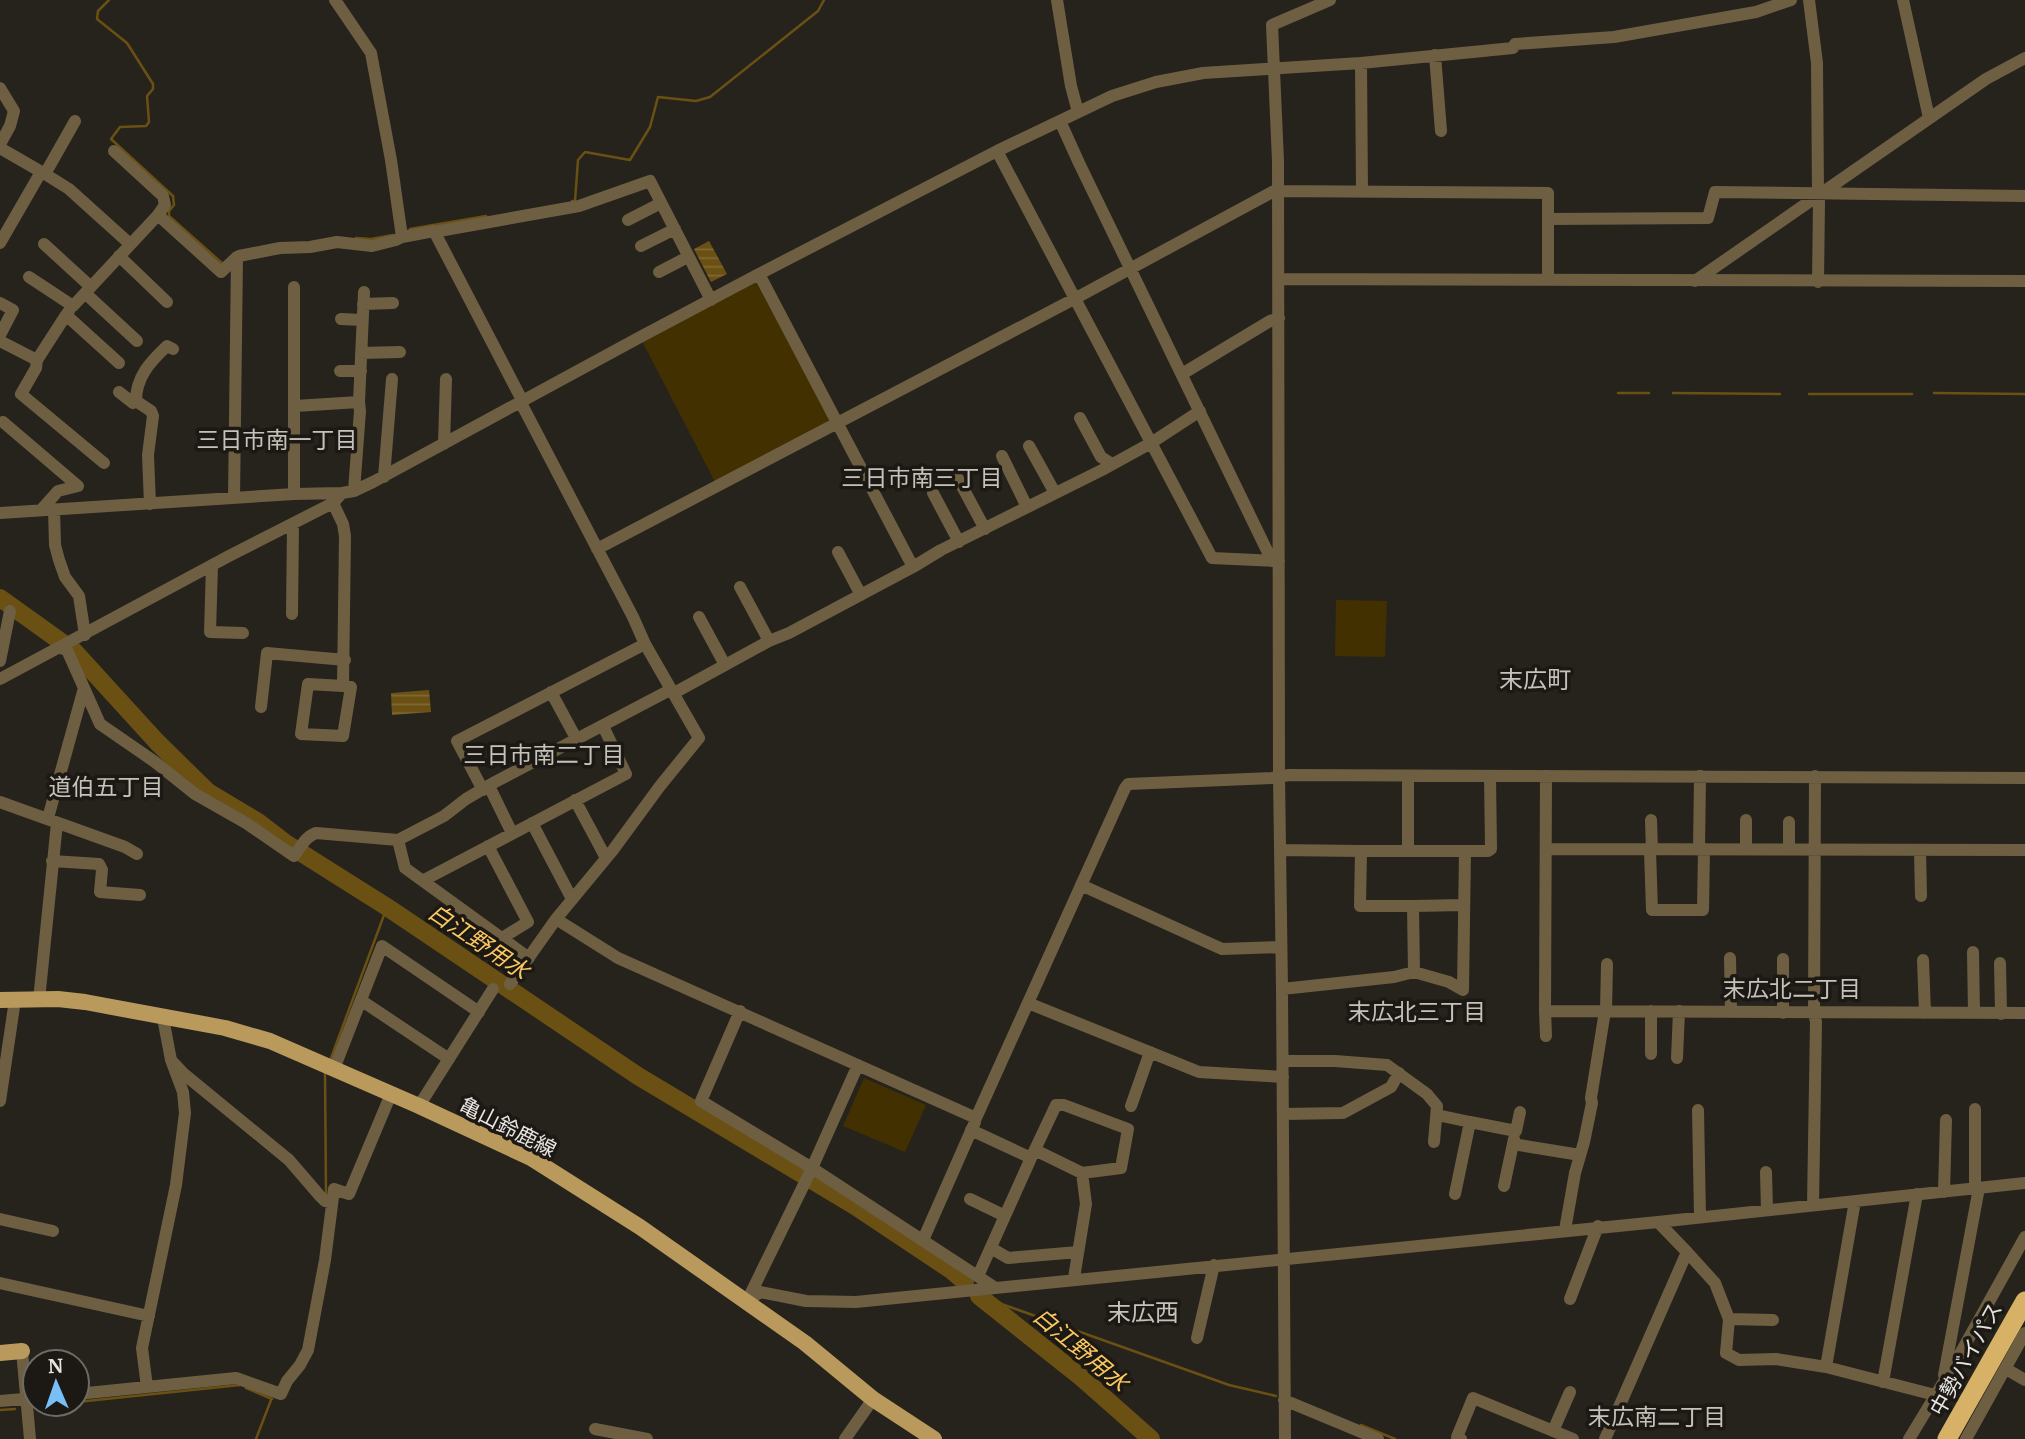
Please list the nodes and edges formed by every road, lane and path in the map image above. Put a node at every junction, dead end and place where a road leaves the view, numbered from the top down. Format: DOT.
graph roads {
  1 [pos="335,0"];
  2 [pos="1057,0"];
  3 [pos="1330,0"];
  4 [pos="1791,0"];
  5 [pos="1809,0"];
  6 [pos="1903,0"];
  7 [pos="1435,55"];
  8 [pos="2025,58"];
  9 [pos="1361,63"];
  10 [pos="1274,68"];
  11 [pos="0,88"];
  12 [pos="1078,112"];
  13 [pos="1929,118"];
  14 [pos="75,121"];
  15 [pos="1060,121"];
  16 [pos="1441,131"];
  17 [pos="1,143"];
  18 [pos="114,151"];
  19 [pos="997,151"];
  20 [pos="43,173"];
  21 [pos="1278,191"];
  22 [pos="1362,191"];
  23 [pos="1818,195"];
  24 [pos="2025,196"];
  25 [pos="662,203"];
  26 [pos="158,215"];
  27 [pos="1549,219"];
  28 [pos="628,220"];
  29 [pos="675,229"];
  30 [pos="435,233"];
  31 [pos="402,237"];
  32 [pos="0,243"];
  33 [pos="44,244"];
  34 [pos="130,244"];
  35 [pos="641,246"];
  36 [pos="119,256"];
  37 [pos="237,257"];
  38 [pos="688,257"];
  39 [pos="1130,269"];
  40 [pos="659,271"];
  41 [pos="759,274"];
  42 [pos="29,277"];
  43 [pos="1278,279"];
  44 [pos="1548,281"];
  45 [pos="1695,281"];
  46 [pos="1818,282"];
  47 [pos="2025,282"];
  48 [pos="294,288"];
  49 [pos="88,290"];
  50 [pos="1076,298"];
  51 [pos="711,300"];
  52 [pos="167,302"];
  53 [pos="0,303"];
  54 [pos="393,303"];
  55 [pos="69,311"];
  56 [pos="1279,318"];
  57 [pos="341,319"];
  58 [pos="362,320"];
  59 [pos="0,335"];
  60 [pos="0,341"];
  61 [pos="137,341"];
  62 [pos="173,349"];
  63 [pos="400,352"];
  64 [pos="361,353"];
  65 [pos="37,360"];
  66 [pos="119,363"];
  67 [pos="340,371"];
  68 [pos="360,371"];
  69 [pos="1182,374"];
  70 [pos="392,379"];
  71 [pos="446,379"];
  72 [pos="119,392"];
  73 [pos="136,401"];
  74 [pos="359,402"];
  75 [pos="522,403"];
  76 [pos="295,406"];
  77 [pos="1200,411"];
  78 [pos="1080,418"];
  79 [pos="4,422"];
  80 [pos="837,422"];
  81 [pos="1152,443"];
  82 [pos="444,444"];
  83 [pos="1029,446"];
  84 [pos="1002,456"];
  85 [pos="104,463"];
  86 [pos="1112,464"];
  87 [pos="956,475"];
  88 [pos="384,477"];
  89 [pos="933,493"];
  90 [pos="294,494"];
  91 [pos="1055,494"];
  92 [pos="343,496"];
  93 [pos="234,498"];
  94 [pos="150,504"];
  95 [pos="1027,507"];
  96 [pos="48,510"];
  97 [pos="0,513"];
  98 [pos="293,525"];
  99 [pos="985,528"];
  100 [pos="959,541"];
  101 [pos="597,549"];
  102 [pos="838,552"];
  103 [pos="1276,561"];
  104 [pos="212,565"];
  105 [pos="913,568"];
  106 [pos="740,587"];
  107 [pos="861,595"];
  108 [pos="10,611"];
  109 [pos="292,614"];
  110 [pos="699,617"];
  111 [pos="243,633"];
  112 [pos="85,635"];
  113 [pos="769,641"];
  114 [pos="645,644"];
  115 [pos="63,646"];
  116 [pos="345,660"];
  117 [pos="0,661"];
  118 [pos="725,665"];
  119 [pos="0,679"];
  120 [pos="344,686"];
  121 [pos="84,688"];
  122 [pos="672,691"];
  123 [pos="551,692"];
  124 [pos="261,707"];
  125 [pos="603,726"];
  126 [pos="577,740"];
  127 [pos="1408,775"];
  128 [pos="1279,776"];
  129 [pos="1490,776"];
  130 [pos="1546,776"];
  131 [pos="1700,776"];
  132 [pos="1815,776"];
  133 [pos="2025,778"];
  134 [pos="486,788"];
  135 [pos="575,800"];
  136 [pos="0,802"];
  137 [pos="1651,820"];
  138 [pos="1746,820"];
  139 [pos="52,821"];
  140 [pos="533,822"];
  141 [pos="1789,822"];
  142 [pos="512,833"];
  143 [pos="398,841"];
  144 [pos="488,846"];
  145 [pos="1546,849"];
  146 [pos="1702,849"];
  147 [pos="1746,849"];
  148 [pos="1789,849"];
  149 [pos="1816,849"];
  150 [pos="1279,850"];
  151 [pos="1651,850"];
  152 [pos="1920,850"];
  153 [pos="2025,850"];
  154 [pos="1362,851"];
  155 [pos="1408,851"];
  156 [pos="1465,851"];
  157 [pos="136,854"];
  158 [pos="606,858"];
  159 [pos="51,861"];
  160 [pos="424,880"];
  161 [pos="1082,885"];
  162 [pos="139,895"];
  163 [pos="1921,896"];
  164 [pos="572,899"];
  165 [pos="1464,905"];
  166 [pos="1413,906"];
  167 [pos="556,919"];
  168 [pos="502,938"];
  169 [pos="1281,947"];
  170 [pos="1973,952"];
  171 [pos="529,958"];
  172 [pos="1730,958"];
  173 [pos="1783,959"];
  174 [pos="1923,960"];
  175 [pos="2000,963"];
  176 [pos="1606,964"];
  177 [pos="1414,972"];
  178 [pos="510,984"];
  179 [pos="493,989"];
  180 [pos="1283,989"];
  181 [pos="7,1000"];
  182 [pos="38,1000"];
  183 [pos="362,1001"];
  184 [pos="1028,1003"];
  185 [pos="740,1011"];
  186 [pos="1545,1011"];
  187 [pos="1605,1011"];
  188 [pos="1651,1011"];
  189 [pos="1678,1011"];
  190 [pos="479,1012"];
  191 [pos="1731,1012"];
  192 [pos="1783,1013"];
  193 [pos="1814,1013"];
  194 [pos="1925,1013"];
  195 [pos="1974,1013"];
  196 [pos="2025,1013"];
  197 [pos="2001,1014"];
  198 [pos="163,1018"];
  199 [pos="1546,1036"];
  200 [pos="1150,1052"];
  201 [pos="1651,1054"];
  202 [pos="1677,1058"];
  203 [pos="449,1059"];
  204 [pos="171,1060"];
  205 [pos="1283,1062"];
  206 [pos="858,1065"];
  207 [pos="334,1069"];
  208 [pos="1399,1073"];
  209 [pos="1283,1077"];
  210 [pos="391,1094"];
  211 [pos="0,1101"];
  212 [pos="419,1106"];
  213 [pos="1131,1106"];
  214 [pos="1698,1110"];
  215 [pos="1975,1110"];
  216 [pos="1520,1112"];
  217 [pos="1283,1114"];
  218 [pos="1437,1115"];
  219 [pos="1945,1120"];
  220 [pos="1470,1122"];
  221 [pos="974,1124"];
  222 [pos="1515,1138"];
  223 [pos="1434,1142"];
  224 [pos="1033,1154"];
  225 [pos="1580,1155"];
  226 [pos="1766,1172"];
  227 [pos="1082,1173"];
  228 [pos="809,1174"];
  229 [pos="2025,1183"];
  230 [pos="1504,1186"];
  231 [pos="1977,1188"];
  232 [pos="1944,1192"];
  233 [pos="1455,1194"];
  234 [pos="1917,1194"];
  235 [pos="970,1199"];
  236 [pos="1855,1201"];
  237 [pos="331,1202"];
  238 [pos="1813,1205"];
  239 [pos="1767,1210"];
  240 [pos="1005,1216"];
  241 [pos="1700,1217"];
  242 [pos="0,1219"];
  243 [pos="1658,1222"];
  244 [pos="1598,1226"];
  245 [pos="1565,1230"];
  246 [pos="53,1231"];
  247 [pos="2025,1237"];
  248 [pos="923,1240"];
  249 [pos="991,1248"];
  250 [pos="1078,1252"];
  251 [pos="1687,1252"];
  252 [pos="1283,1258"];
  253 [pos="1214,1265"];
  254 [pos="978,1276"];
  255 [pos="1074,1278"];
  256 [pos="0,1283"];
  257 [pos="994,1287"];
  258 [pos="1570,1299"];
  259 [pos="2025,1301"];
  260 [pos="746,1302"];
  261 [pos="149,1316"];
  262 [pos="1729,1320"];
  263 [pos="1773,1320"];
  264 [pos="2025,1333"];
  265 [pos="1197,1338"];
  266 [pos="21,1350"];
  267 [pos="0,1353"];
  268 [pos="1826,1367"];
  269 [pos="2006,1369"];
  270 [pos="2025,1380"];
  271 [pos="1883,1382"];
  272 [pos="1943,1382"];
  273 [pos="147,1387"];
  274 [pos="1570,1392"];
  275 [pos="91,1393"];
  276 [pos="1936,1395"];
  277 [pos="873,1399"];
  278 [pos="21,1400"];
  279 [pos="1284,1400"];
  280 [pos="0,1401"];
  281 [pos="31,1418"];
  282 [pos="595,1429"];
  283 [pos="1553,1431"];
  284 [pos="30,1439"];
  285 [pos="647,1439"];
  286 [pos="845,1439"];
  287 [pos="934,1439"];
  288 [pos="1285,1439"];
  289 [pos="1378,1439"];
  290 [pos="1461,1439"];
  291 [pos="1573,1439"];
  292 [pos="1605,1439"];
  293 [pos="1909,1439"];
  294 [pos="1947,1439"];
  295 [pos="1966,1439"];
  1 -- 31 [label="street"];
  2 -- 12 [label="street"];
  3 -- 10 [label="street"];
  4 -- 7 [label="street"];
  5 -- 23 [label="street"];
  6 -- 13 [label="street"];
  7 -- 9 [label="street"];
  7 -- 16 [label="street"];
  8 -- 13 [label="street"];
  9 -- 10 [label="street"];
  9 -- 22 [label="street"];
  10 -- 12 [label="street"];
  10 -- 21 [label="street"];
  11 -- 17 [label="street"];
  12 -- 15 [label="street"];
  13 -- 23 [label="street"];
  14 -- 20 [label="street"];
  15 -- 19 [label="street"];
  15 -- 39 [label="street"];
  17 -- 20 [label="street"];
  18 -- 26 [label="street"];
  19 -- 41 [label="street"];
  19 -- 50 [label="street"];
  20 -- 32 [label="street"];
  20 -- 34 [label="street"];
  21 -- 22 [label="street"];
  21 -- 39 [label="street"];
  21 -- 43 [label="street"];
  22 -- 27 [label="street"];
  23 -- 24 [label="street"];
  23 -- 27 [label="street"];
  23 -- 45 [label="street"];
  23 -- 46 [label="street"];
  25 -- 28 [label="street"];
  25 -- 29 [label="street"];
  25 -- 30 [label="street"];
  26 -- 34 [label="street"];
  26 -- 37 [label="street"];
  27 -- 44 [label="street"];
  29 -- 35 [label="street"];
  29 -- 38 [label="street"];
  30 -- 31 [label="street"];
  30 -- 75 [label="street"];
  31 -- 37 [label="street"];
  33 -- 49 [label="street"];
  34 -- 36 [label="street"];
  36 -- 49 [label="street"];
  36 -- 52 [label="street"];
  37 -- 93 [label="street"];
  38 -- 40 [label="street"];
  38 -- 51 [label="street"];
  39 -- 50 [label="street"];
  39 -- 69 [label="street"];
  41 -- 51 [label="street"];
  41 -- 80 [label="street"];
  42 -- 55 [label="street"];
  43 -- 44 [label="street"];
  43 -- 56 [label="street"];
  44 -- 45 [label="street"];
  45 -- 46 [label="street"];
  46 -- 47 [label="street"];
  48 -- 76 [label="street"];
  49 -- 55 [label="street"];
  49 -- 61 [label="street"];
  50 -- 80 [label="street"];
  50 -- 81 [label="street"];
  51 -- 75 [label="street"];
  53 -- 59 [label="street"];
  54 -- 58 [label="street"];
  55 -- 65 [label="street"];
  55 -- 66 [label="street"];
  56 -- 69 [label="street"];
  56 -- 103 [label="street"];
  57 -- 58 [label="street"];
  58 -- 64 [label="street"];
  60 -- 65 [label="street"];
  62 -- 73 [label="street"];
  63 -- 64 [label="street"];
  64 -- 68 [label="street"];
  65 -- 85 [label="street"];
  67 -- 68 [label="street"];
  68 -- 74 [label="street"];
  69 -- 77 [label="street"];
  70 -- 88 [label="street"];
  71 -- 82 [label="street"];
  72 -- 73 [label="street"];
  73 -- 94 [label="street"];
  74 -- 76 [label="street"];
  74 -- 92 [label="street"];
  75 -- 82 [label="street"];
  75 -- 101 [label="street"];
  76 -- 90 [label="street"];
  77 -- 81 [label="street"];
  77 -- 103 [label="street"];
  78 -- 86 [label="street"];
  79 -- 96 [label="street"];
  80 -- 101 [label="street"];
  80 -- 105 [label="street"];
  81 -- 86 [label="street"];
  81 -- 103 [label="street"];
  82 -- 88 [label="street"];
  83 -- 91 [label="street"];
  84 -- 95 [label="street"];
  86 -- 91 [label="street"];
  87 -- 99 [label="street"];
  88 -- 92 [label="street"];
  89 -- 100 [label="street"];
  90 -- 92 [label="street"];
  90 -- 93 [label="street"];
  91 -- 95 [label="street"];
  92 -- 98 [label="street"];
  92 -- 116 [label="street"];
  93 -- 94 [label="street"];
  94 -- 96 [label="street"];
  95 -- 99 [label="street"];
  96 -- 97 [label="street"];
  96 -- 112 [label="street"];
  98 -- 104 [label="street"];
  98 -- 109 [label="street"];
  99 -- 100 [label="street"];
  100 -- 105 [label="street"];
  101 -- 114 [label="street"];
  102 -- 107 [label="street"];
  103 -- 128 [label="street"];
  104 -- 111 [label="street"];
  104 -- 112 [label="street"];
  105 -- 107 [label="street"];
  106 -- 113 [label="street"];
  107 -- 113 [label="street"];
  108 -- 117 [label="street"];
  110 -- 118 [label="street"];
  112 -- 115 [label="street"];
  113 -- 118 [label="street"];
  114 -- 122 [label="street"];
  114 -- 123 [label="street"];
  115 -- 119 [label="street"];
  115 -- 121 [label="street"];
  116 -- 120 [label="street"];
  116 -- 124 [label="street"];
  118 -- 122 [label="street"];
  120 -- 120 [label="street"];
  121 -- 139 [label="street"];
  121 -- 143 [label="street"];
  122 -- 125 [label="street"];
  122 -- 158 [label="street"];
  123 -- 126 [label="street"];
  123 -- 134 [label="street"];
  125 -- 126 [label="street"];
  125 -- 135 [label="street"];
  126 -- 134 [label="street"];
  127 -- 128 [label="street"];
  127 -- 129 [label="street"];
  127 -- 155 [label="street"];
  128 -- 150 [label="street"];
  128 -- 161 [label="street"];
  129 -- 130 [label="street"];
  129 -- 156 [label="street"];
  130 -- 131 [label="street"];
  130 -- 145 [label="street"];
  131 -- 132 [label="street"];
  131 -- 146 [label="street"];
  132 -- 133 [label="street"];
  132 -- 149 [label="street"];
  134 -- 142 [label="street"];
  134 -- 143 [label="street"];
  135 -- 140 [label="street"];
  135 -- 158 [label="street"];
  136 -- 139 [label="street"];
  137 -- 151 [label="street"];
  138 -- 147 [label="street"];
  139 -- 157 [label="street"];
  139 -- 159 [label="street"];
  140 -- 142 [label="street"];
  140 -- 164 [label="street"];
  141 -- 148 [label="street"];
  142 -- 144 [label="street"];
  143 -- 160 [label="street"];
  144 -- 160 [label="street"];
  144 -- 168 [label="street"];
  145 -- 151 [label="street"];
  145 -- 186 [label="street"];
  146 -- 147 [label="street"];
  146 -- 151 [label="street"];
  146 -- 151 [label="street"];
  147 -- 148 [label="street"];
  148 -- 149 [label="street"];
  149 -- 152 [label="street"];
  149 -- 193 [label="street"];
  150 -- 154 [label="street"];
  150 -- 169 [label="street"];
  152 -- 153 [label="street"];
  152 -- 163 [label="street"];
  154 -- 155 [label="street"];
  154 -- 166 [label="street"];
  155 -- 156 [label="street"];
  156 -- 165 [label="street"];
  158 -- 164 [label="street"];
  159 -- 162 [label="street"];
  159 -- 182 [label="street"];
  160 -- 168 [label="street"];
  161 -- 169 [label="street"];
  161 -- 184 [label="street"];
  164 -- 167 [label="street"];
  165 -- 166 [label="street"];
  165 -- 177 [label="street"];
  166 -- 177 [label="street"];
  167 -- 171 [label="street"];
  167 -- 185 [label="street"];
  168 -- 171 [label="street"];
  169 -- 180 [label="street"];
  170 -- 195 [label="street"];
  171 -- 178 [label="street"];
  172 -- 191 [label="street"];
  173 -- 192 [label="street"];
  174 -- 194 [label="street"];
  175 -- 197 [label="street"];
  176 -- 187 [label="street"];
  177 -- 180 [label="street"];
  179 -- 190 [label="street"];
  180 -- 205 [label="street"];
  181 -- 182 [label="main road, 亀山鈴鹿線"];
  181 -- 211 [label="street"];
  182 -- 198 [label="main road, 亀山鈴鹿線"];
  183 -- 190 [label="street"];
  183 -- 203 [label="street"];
  183 -- 207 [label="street"];
  184 -- 200 [label="street"];
  184 -- 221 [label="street"];
  185 -- 206 [label="street"];
  185 -- 228 [label="street"];
  186 -- 187 [label="street"];
  186 -- 199 [label="street"];
  187 -- 188 [label="street"];
  187 -- 225 [label="street"];
  188 -- 189 [label="street"];
  188 -- 201 [label="street"];
  189 -- 191 [label="street"];
  189 -- 202 [label="street"];
  190 -- 203 [label="street"];
  191 -- 192 [label="street"];
  192 -- 193 [label="street"];
  193 -- 194 [label="street"];
  193 -- 238 [label="street"];
  194 -- 195 [label="street"];
  195 -- 197 [label="street"];
  196 -- 197 [label="street"];
  198 -- 204 [label="street"];
  198 -- 207 [label="main road, 亀山鈴鹿線"];
  200 -- 209 [label="street"];
  200 -- 213 [label="street"];
  203 -- 212 [label="street"];
  204 -- 237 [label="street"];
  204 -- 261 [label="street"];
  205 -- 208 [label="street"];
  205 -- 209 [label="street"];
  206 -- 221 [label="street"];
  206 -- 228 [label="street"];
  207 -- 210 [label="main road, 亀山鈴鹿線"];
  208 -- 217 [label="street"];
  208 -- 218 [label="street"];
  209 -- 217 [label="street"];
  210 -- 212 [label="main road, 亀山鈴鹿線"];
  210 -- 237 [label="street"];
  212 -- 260 [label="main road, 亀山鈴鹿線"];
  214 -- 241 [label="street"];
  215 -- 231 [label="street"];
  216 -- 222 [label="street"];
  217 -- 252 [label="street"];
  218 -- 220 [label="street"];
  218 -- 223 [label="street"];
  219 -- 232 [label="street"];
  220 -- 222 [label="street"];
  220 -- 233 [label="street"];
  221 -- 224 [label="street"];
  221 -- 248 [label="street"];
  222 -- 225 [label="street"];
  222 -- 230 [label="street"];
  224 -- 227 [label="street"];
  224 -- 227 [label="street"];
  224 -- 240 [label="street"];
  225 -- 245 [label="street"];
  226 -- 239 [label="street"];
  227 -- 250 [label="street"];
  228 -- 248 [label="street"];
  228 -- 260 [label="street"];
  229 -- 231 [label="street"];
  231 -- 232 [label="street"];
  231 -- 272 [label="street"];
  232 -- 234 [label="street"];
  234 -- 236 [label="street"];
  234 -- 271 [label="street"];
  235 -- 240 [label="street"];
  236 -- 238 [label="street"];
  236 -- 268 [label="street"];
  237 -- 273 [label="street"];
  238 -- 239 [label="street"];
  239 -- 241 [label="street"];
  240 -- 249 [label="street"];
  241 -- 243 [label="street"];
  242 -- 246 [label="street"];
  243 -- 244 [label="street"];
  243 -- 251 [label="street"];
  244 -- 245 [label="street"];
  244 -- 258 [label="street"];
  245 -- 252 [label="street"];
  247 -- 272 [label="street"];
  248 -- 254 [label="street"];
  249 -- 250 [label="street"];
  249 -- 254 [label="street"];
  250 -- 255 [label="street"];
  251 -- 262 [label="street"];
  251 -- 292 [label="street"];
  252 -- 253 [label="street"];
  252 -- 279 [label="street"];
  253 -- 255 [label="street"];
  253 -- 265 [label="street"];
  254 -- 257 [label="street"];
  255 -- 257 [label="street"];
  256 -- 261 [label="street"];
  257 -- 260 [label="street"];
  259 -- 294 [label="highway, 中勢バイパス"];
  260 -- 277 [label="main road, 亀山鈴鹿線"];
  261 -- 273 [label="street"];
  262 -- 263 [label="street"];
  262 -- 268 [label="street"];
  264 -- 269 [label="street"];
  266 -- 267 [label="main road"];
  268 -- 271 [label="street"];
  269 -- 270 [label="street"];
  269 -- 295 [label="street"];
  271 -- 276 [label="street"];
  272 -- 276 [label="street"];
  273 -- 275 [label="street"];
  274 -- 283 [label="street"];
  276 -- 293 [label="street"];
  277 -- 286 [label="street"];
  277 -- 287 [label="main road, 亀山鈴鹿線"];
  278 -- 280 [label="street"];
  279 -- 288 [label="street"];
  279 -- 289 [label="street"];
  281 -- 284 [label="street"];
  282 -- 285 [label="street"];
  283 -- 290 [label="street"];
  283 -- 291 [label="street"];
}
